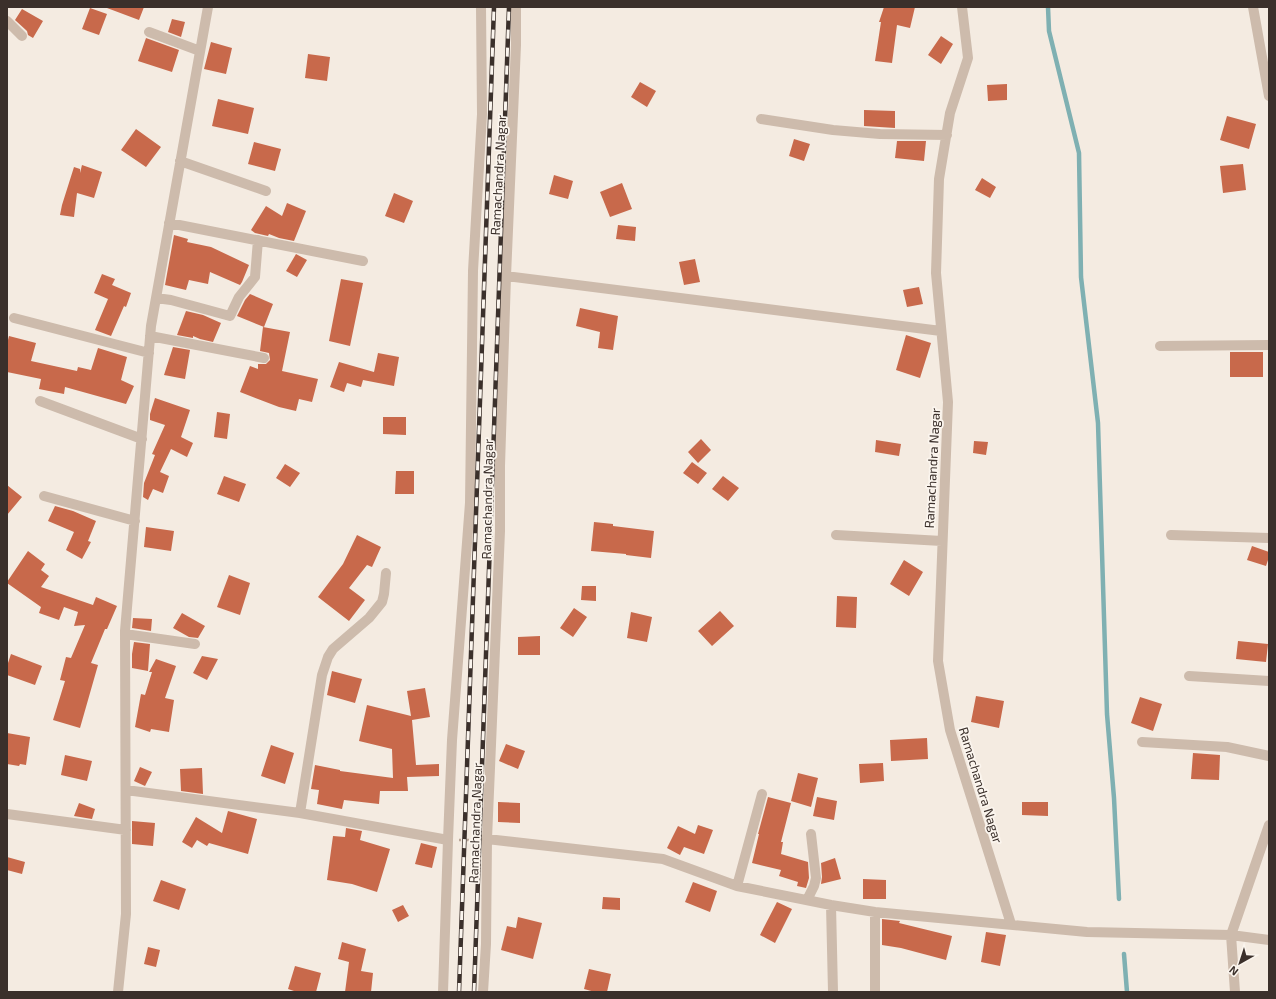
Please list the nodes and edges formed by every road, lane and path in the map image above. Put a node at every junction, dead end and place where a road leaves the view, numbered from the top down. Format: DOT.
graph roads {
  1 [pos="208,7"];
  2 [pos="481,7"];
  3 [pos="516,7"];
  4 [pos="962,7"];
  5 [pos="1253,7"];
  6 [pos="7,21"];
  7 [pos="149,32"];
  8 [pos="22,36"];
  9 [pos="200,51"];
  10 [pos="1269,92"];
  11 [pos="761,119"];
  12 [pos="947,134"];
  13 [pos="180,161"];
  14 [pos="266,191"];
  15 [pos="169,223"];
  16 [pos="258,240"];
  17 [pos="363,261"];
  18 [pos="506,276"];
  19 [pos="156,298"];
  20 [pos="14,318"];
  21 [pos="941,331"];
  22 [pos="150,336"];
  23 [pos="1269,345"];
  24 [pos="1160,346"];
  25 [pos="149,353"];
  26 [pos="264,358"];
  27 [pos="40,402"];
  28 [pos="142,439"];
  29 [pos="44,496"];
  30 [pos="134,522"];
  31 [pos="836,535"];
  32 [pos="1170,535"];
  33 [pos="1269,538"];
  34 [pos="942,541"];
  35 [pos="386,573"];
  36 [pos="126,634"];
  37 [pos="195,644"];
  38 [pos="1189,676"];
  39 [pos="1269,681"];
  40 [pos="1142,742"];
  41 [pos="1269,756"];
  42 [pos="126,790"];
  43 [pos="762,794"];
  44 [pos="300,813"];
  45 [pos="7,814"];
  46 [pos="1269,825"];
  47 [pos="126,830"];
  48 [pos="811,834"];
  49 [pos="487,839"];
  50 [pos="448,840"];
  51 [pos="737,886"];
  52 [pos="807,900"];
  53 [pos="831,905"];
  54 [pos="875,912"];
  55 [pos="1011,924"];
  56 [pos="1231,935"];
  57 [pos="1269,940"];
  58 [pos="118,992"];
  59 [pos="443,992"];
  60 [pos="483,992"];
  61 [pos="833,992"];
  62 [pos="875,992"];
  63 [pos="1234,992"];
  1 -- 9 [label="street"];
  2 -- 50 [label="street"];
  3 -- 18 [label="street, Ramachandra Nagar"];
  4 -- 12 [label="street, Ramachandra Nagar"];
  5 -- 10 [label="street"];
  6 -- 8 [label="street"];
  7 -- 9 [label="street"];
  9 -- 13 [label="street"];
  11 -- 12 [label="street"];
  12 -- 21 [label="street, Ramachandra Nagar"];
  13 -- 14 [label="street"];
  13 -- 15 [label="street"];
  15 -- 16 [label="street"];
  15 -- 19 [label="street"];
  16 -- 17 [label="street"];
  16 -- 19 [label="street"];
  18 -- 21 [label="street"];
  18 -- 49 [label="street, Ramachandra Nagar"];
  19 -- 22 [label="street"];
  20 -- 25 [label="street"];
  21 -- 34 [label="street, Ramachandra Nagar"];
  22 -- 25 [label="street"];
  22 -- 26 [label="street"];
  23 -- 24 [label="street"];
  25 -- 28 [label="street"];
  27 -- 28 [label="street"];
  28 -- 30 [label="street"];
  29 -- 30 [label="street"];
  30 -- 36 [label="street"];
  31 -- 34 [label="street"];
  32 -- 33 [label="street"];
  34 -- 55 [label="street, Ramachandra Nagar"];
  35 -- 44 [label="street"];
  36 -- 37 [label="street"];
  36 -- 42 [label="street"];
  38 -- 39 [label="street"];
  40 -- 41 [label="street"];
  42 -- 44 [label="street"];
  42 -- 47 [label="street"];
  43 -- 51 [label="street"];
  44 -- 50 [label="street"];
  45 -- 47 [label="street"];
  46 -- 56 [label="street"];
  47 -- 58 [label="street"];
  48 -- 52 [label="street"];
  49 -- 50 [label="path"];
  49 -- 51 [label="street"];
  49 -- 60 [label="street, Ramachandra Nagar"];
  50 -- 59 [label="street"];
  51 -- 52 [label="street"];
  52 -- 53 [label="street"];
  53 -- 54 [label="street"];
  53 -- 61 [label="street"];
  54 -- 55 [label="street"];
  54 -- 62 [label="street"];
  55 -- 56 [label="street"];
  56 -- 57 [label="street"];
  56 -- 63 [label="street"];
}
